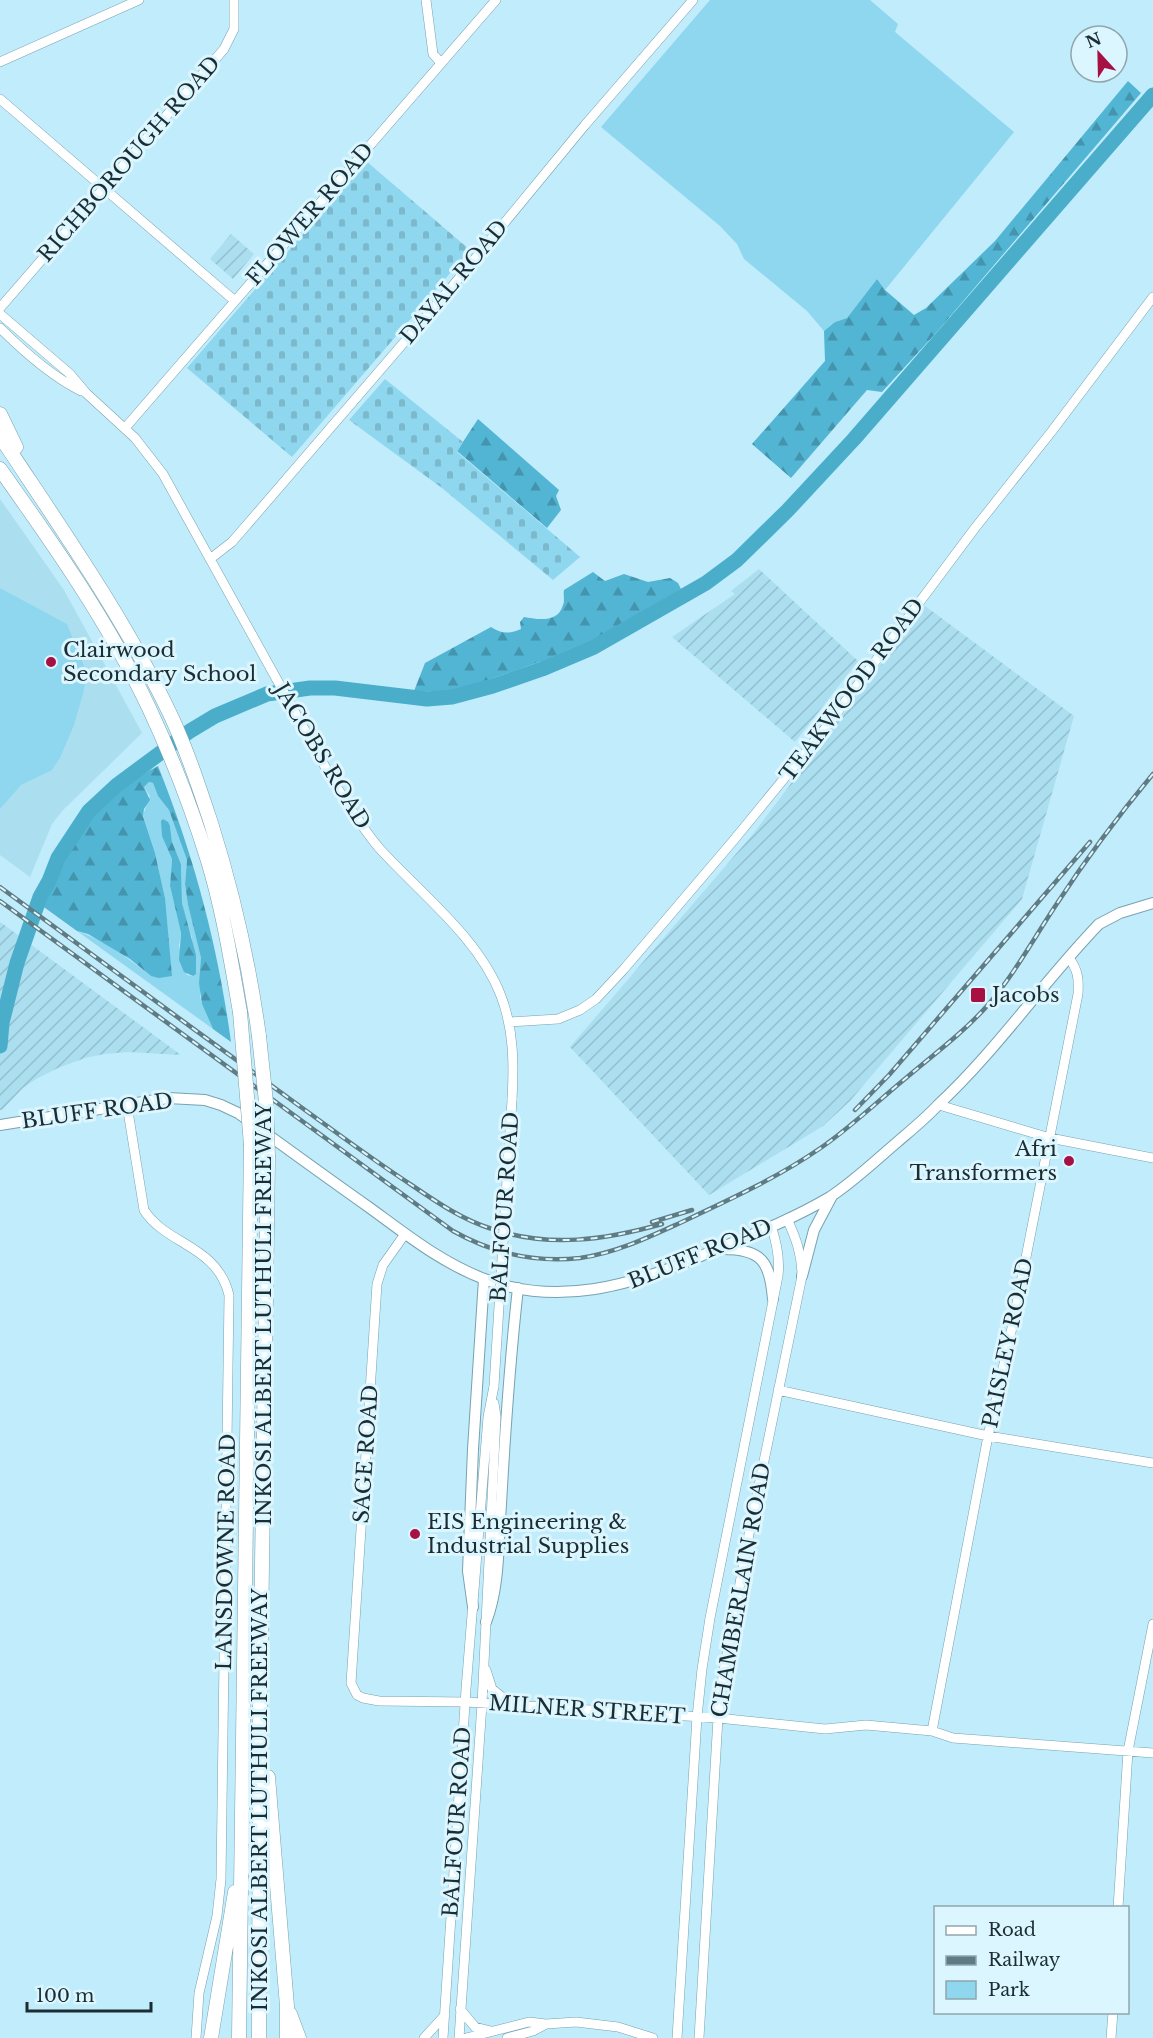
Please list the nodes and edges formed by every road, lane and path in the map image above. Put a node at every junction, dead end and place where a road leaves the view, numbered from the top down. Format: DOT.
graph roads {
  1 [pos="139,0"];
  2 [pos="234,0"];
  3 [pos="426,0"];
  4 [pos="496,0"];
  5 [pos="693,0"];
  6 [pos="0,62"];
  7 [pos="441,63"];
  8 [pos="0,99"];
  9 [pos="104,189"];
  10 [pos="1153,297"];
  11 [pos="235,301"];
  12 [pos="0,308"];
  13 [pos="0,314"];
  14 [pos="0,328"];
  15 [pos="86,393"];
  16 [pos="0,414"];
  17 [pos="125,428"];
  18 [pos="0,436"];
  19 [pos="0,469"];
  20 [pos="46,505"];
  21 [pos="210,559"];
  22 [pos="1153,903"];
  23 [pos="1069,958"];
  24 [pos="509,1022"];
  25 [pos="127,1105"];
  26 [pos="939,1105"];
  27 [pos="0,1125"];
  28 [pos="1050,1138"];
  29 [pos="1153,1158"];
  30 [pos="832,1195"];
  31 [pos="787,1219"];
  32 [pos="771,1226"];
  33 [pos="405,1234"];
  34 [pos="718,1249"];
  35 [pos="802,1276"];
  36 [pos="484,1279"];
  37 [pos="518,1288"];
  38 [pos="773,1299"];
  39 [pos="493,1389"];
  40 [pos="778,1390"];
  41 [pos="988,1436"];
  42 [pos="1153,1463"];
  43 [pos="473,1607"];
  44 [pos="486,1622"];
  45 [pos="1153,1624"];
  46 [pos="483,1655"];
  47 [pos="351,1683"];
  48 [pos="261,1701"];
  49 [pos="466,1702"];
  50 [pos="482,1704"];
  51 [pos="512,1706"];
  52 [pos="697,1717"];
  53 [pos="718,1718"];
  54 [pos="932,1731"];
  55 [pos="1128,1751"];
  56 [pos="1153,1753"];
  57 [pos="242,1855"];
  58 [pos="453,1878"];
  59 [pos="469,1878"];
  60 [pos="1118,1906"];
  61 [pos="287,2006"];
  62 [pos="460,2009"];
  63 [pos="1113,2014"];
  64 [pos="445,2015"];
  65 [pos="213,2024"];
  66 [pos="546,2024"];
  67 [pos="494,2031"];
  68 [pos="196,2038"];
  69 [pos="203,2038"];
  70 [pos="211,2038"];
  71 [pos="239,2038"];
  72 [pos="259,2038"];
  73 [pos="286,2038"];
  74 [pos="299,2038"];
  75 [pos="424,2038"];
  76 [pos="443,2038"];
  77 [pos="459,2038"];
  78 [pos="466,2038"];
  79 [pos="507,2038"];
  80 [pos="653,2038"];
  81 [pos="677,2038"];
  82 [pos="699,2038"];
  83 [pos="1111,2038"];
  1 -- 6 [label="street"];
  2 -- 9 [label="street, RICHBOROUGH ROAD"];
  3 -- 7 [label="street"];
  4 -- 7 [label="street, FLOWER ROAD"];
  5 -- 21 [label="street, DAYAL ROAD"];
  7 -- 11 [label="street, FLOWER ROAD"];
  8 -- 9 [label="street"];
  9 -- 11 [label="street"];
  9 -- 12 [label="street, RICHBOROUGH ROAD"];
  10 -- 24 [label="street, TEAKWOOD ROAD"];
  11 -- 17 [label="street, FLOWER ROAD"];
  13 -- 15 [label="street, JACOBS ROAD"];
  14 -- 15 [label="street, JACOBS ROAD"];
  15 -- 17 [label="street, JACOBS ROAD"];
  16 -- 20 [label="highway"];
  17 -- 21 [label="street, JACOBS ROAD"];
  18 -- 20 [label="highway, INKOSI ALBERT LUTHULI FREEWAY"];
  19 -- 57 [label="highway, INKOSI ALBERT LUTHULI FREEWAY, bridge"];
  20 -- 48 [label="highway, INKOSI ALBERT LUTHULI FREEWAY, bridge"];
  21 -- 24 [label="street, JACOBS ROAD"];
  22 -- 23 [label="main road, BLUFF ROAD"];
  23 -- 26 [label="main road, BLUFF ROAD"];
  23 -- 28 [label="street, PAISLEY ROAD"];
  24 -- 39 [label="street, BALFOUR ROAD, bridge"];
  25 -- 27 [label="main road, BLUFF ROAD"];
  25 -- 33 [label="main road, BLUFF ROAD"];
  25 -- 68 [label="street, LANSDOWNE ROAD"];
  26 -- 28 [label="street"];
  26 -- 30 [label="main road, BLUFF ROAD"];
  28 -- 29 [label="street"];
  28 -- 41 [label="street, PAISLEY ROAD"];
  30 -- 31 [label="main road, BLUFF ROAD"];
  30 -- 35 [label="main road"];
  31 -- 32 [label="main road, BLUFF ROAD"];
  31 -- 35 [label="street, CHAMBERLAIN ROAD"];
  32 -- 34 [label="main road, BLUFF ROAD"];
  32 -- 38 [label="street, CHAMBERLAIN ROAD"];
  33 -- 36 [label="main road, BLUFF ROAD"];
  33 -- 47 [label="street, SAGE ROAD"];
  34 -- 37 [label="main road, BLUFF ROAD"];
  34 -- 38 [label="main road"];
  35 -- 40 [label="street, CHAMBERLAIN ROAD"];
  36 -- 37 [label="main road, BLUFF ROAD"];
  36 -- 43 [label="main road"];
  37 -- 44 [label="main road"];
  38 -- 52 [label="street, CHAMBERLAIN ROAD"];
  39 -- 43 [label="street, BALFOUR ROAD"];
  39 -- 44 [label="street, BALFOUR ROAD"];
  40 -- 41 [label="street"];
  40 -- 53 [label="street, CHAMBERLAIN ROAD"];
  41 -- 42 [label="street"];
  41 -- 54 [label="street, PAISLEY ROAD"];
  43 -- 49 [label="street, BALFOUR ROAD"];
  44 -- 46 [label="street, BALFOUR ROAD"];
  45 -- 55 [label="street"];
  46 -- 50 [label="street, BALFOUR ROAD"];
  46 -- 51 [label="street"];
  47 -- 49 [label="street, MILNER STREET"];
  48 -- 61 [label="highway"];
  48 -- 72 [label="highway, INKOSI ALBERT LUTHULI FREEWAY"];
  49 -- 50 [label="street, MILNER STREET"];
  49 -- 58 [label="street, BALFOUR ROAD"];
  50 -- 51 [label="street, MILNER STREET"];
  50 -- 59 [label="street, BALFOUR ROAD"];
  51 -- 52 [label="street, MILNER STREET"];
  52 -- 53 [label="street, MILNER STREET"];
  52 -- 81 [label="street, CHAMBERLAIN ROAD"];
  53 -- 54 [label="street, MILNER STREET"];
  53 -- 82 [label="street, CHAMBERLAIN ROAD"];
  54 -- 55 [label="street, MILNER STREET"];
  55 -- 56 [label="street, MILNER STREET"];
  55 -- 60 [label="street"];
  57 -- 65 [label="highway"];
  57 -- 71 [label="highway, INKOSI ALBERT LUTHULI FREEWAY"];
  58 -- 59 [label="street"];
  58 -- 64 [label="street, BALFOUR ROAD"];
  59 -- 62 [label="street, BALFOUR ROAD"];
  61 -- 73 [label="highway"];
  61 -- 74 [label="highway"];
  62 -- 67 [label="street"];
  62 -- 77 [label="street, BALFOUR ROAD"];
  63 -- 83 [label="street"];
  64 -- 75 [label="street"];
  64 -- 76 [label="street, BALFOUR ROAD"];
  65 -- 69 [label="highway"];
  65 -- 70 [label="highway"];
  66 -- 67 [label="street"];
  66 -- 79 [label="street"];
  66 -- 80 [label="street"];
  67 -- 78 [label="street"];
}
